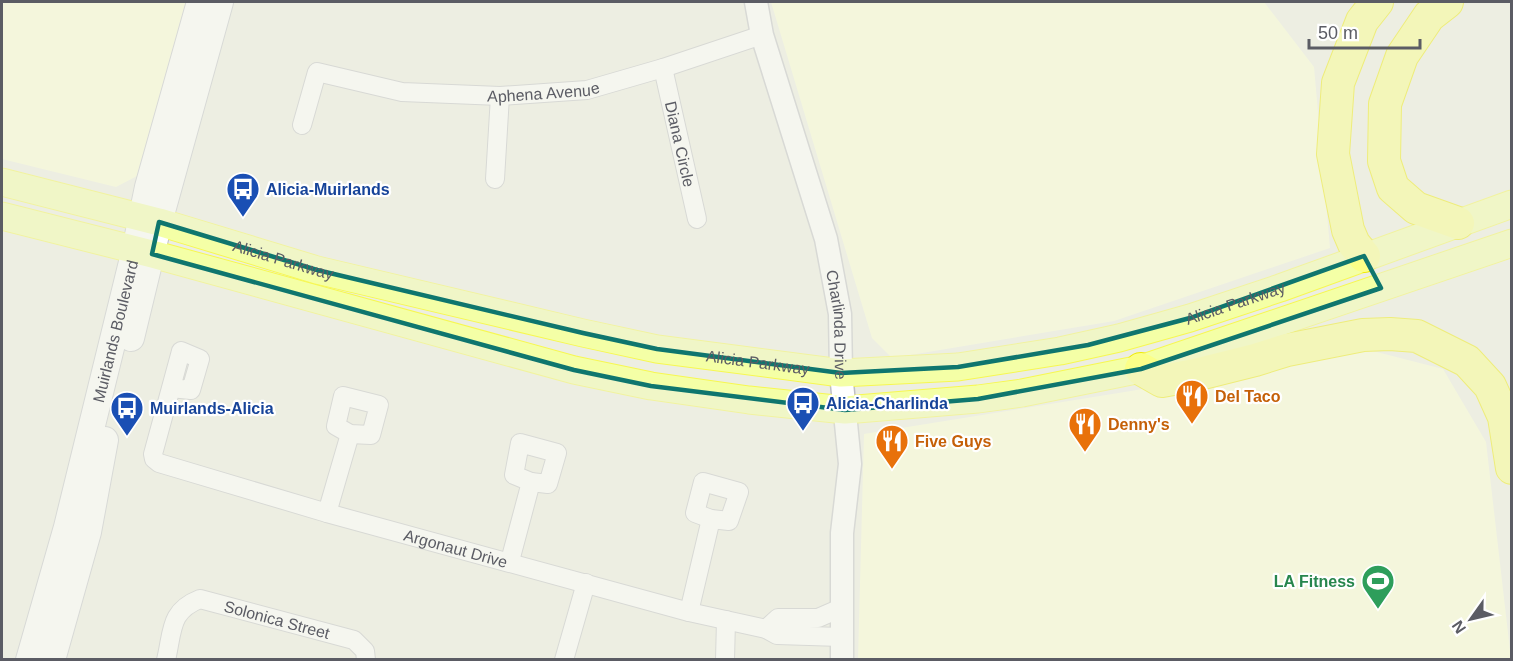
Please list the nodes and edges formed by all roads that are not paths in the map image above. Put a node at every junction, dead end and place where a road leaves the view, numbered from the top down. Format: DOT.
graph roads {
  1 [pos="200,2"];
  2 [pos="220,2"];
  3 [pos="756,2"];
  4 [pos="1377,2"];
  5 [pos="1447,2"];
  6 [pos="762,35"];
  7 [pos="663,68"];
  8 [pos="500,96"];
  9 [pos="302,125"];
  10 [pos="495,179"];
  11 [pos="2,182"];
  12 [pos="1512,204"];
  13 [pos="2,216"];
  14 [pos="697,219"];
  15 [pos="150,220"];
  16 [pos="1458,223"];
  17 [pos="1512,243"];
  18 [pos="1359,250"];
  19 [pos="143,252"];
  20 [pos="1381,288"];
  21 [pos="1119,338"];
  22 [pos="1133,370"];
  23 [pos="841,373"];
  24 [pos="171,388"];
  25 [pos="845,410"];
  26 [pos="350,434"];
  27 [pos="1512,468"];
  28 [pos="531,482"];
  29 [pos="327,513"];
  30 [pos="711,519"];
  31 [pos="510,561"];
  32 [pos="586,583"];
  33 [pos="841,608"];
  34 [pos="689,612"];
  35 [pos="726,620"];
  36 [pos="766,629"];
  37 [pos="841,637"];
  38 [pos="366,655"];
  39 [pos="29,660"];
  40 [pos="52,660"];
  41 [pos="166,660"];
  42 [pos="564,660"];
  43 [pos="725,660"];
  44 [pos="842,660"];
  1 -- 15 [label="main road, Muirlands Boulevard"];
  2 -- 15 [label="main road, Muirlands Boulevard"];
  3 -- 6 [label="street, Charlinda Drive"];
  4 -- 18 [label="highway"];
  5 -- 16 [label="highway"];
  6 -- 7 [label="street, Aphena Avenue"];
  6 -- 23 [label="street, Charlinda Drive"];
  7 -- 8 [label="street, Aphena Avenue"];
  7 -- 14 [label="street, Diana Circle"];
  8 -- 9 [label="street, Aphena Avenue"];
  8 -- 10 [label="street"];
  11 -- 15 [label="main road, Alicia Parkway"];
  12 -- 16 [label="main road, Alicia Parkway"];
  13 -- 19 [label="main road, Alicia Parkway"];
  15 -- 19 [label="main road, Muirlands Boulevard"];
  15 -- 23 [label="main road, Alicia Parkway"];
  16 -- 18 [label="main road, Alicia Parkway"];
  17 -- 20 [label="main road, Alicia Parkway"];
  18 -- 20 [label="main road"];
  18 -- 21 [label="main road, Alicia Parkway"];
  19 -- 25 [label="main road, Alicia Parkway"];
  19 -- 39 [label="main road, Muirlands Boulevard"];
  19 -- 40 [label="main road, Muirlands Boulevard"];
  20 -- 22 [label="main road, Alicia Parkway"];
  21 -- 22 [label="main road"];
  21 -- 23 [label="main road, Alicia Parkway"];
  22 -- 25 [label="main road, Alicia Parkway"];
  22 -- 27 [label="highway"];
  23 -- 25 [label="street, Charlinda Drive"];
  24 -- 29 [label="street, Argonaut Drive"];
  25 -- 33 [label="street, Charlinda Drive"];
  26 -- 29 [label="street"];
  28 -- 31 [label="street"];
  29 -- 31 [label="street, Argonaut Drive"];
  30 -- 34 [label="street"];
  31 -- 32 [label="street, Argonaut Drive"];
  32 -- 34 [label="street, Argonaut Drive"];
  32 -- 42 [label="street"];
  33 -- 36 [label="street"];
  33 -- 37 [label="street, Charlinda Drive"];
  34 -- 35 [label="street, Argonaut Drive"];
  35 -- 36 [label="street, Argonaut Drive"];
  35 -- 43 [label="street"];
  36 -- 37 [label="street, Argonaut Drive"];
  37 -- 44 [label="street, Charlinda Drive"];
  38 -- 41 [label="street, Solonica Street"];
}
